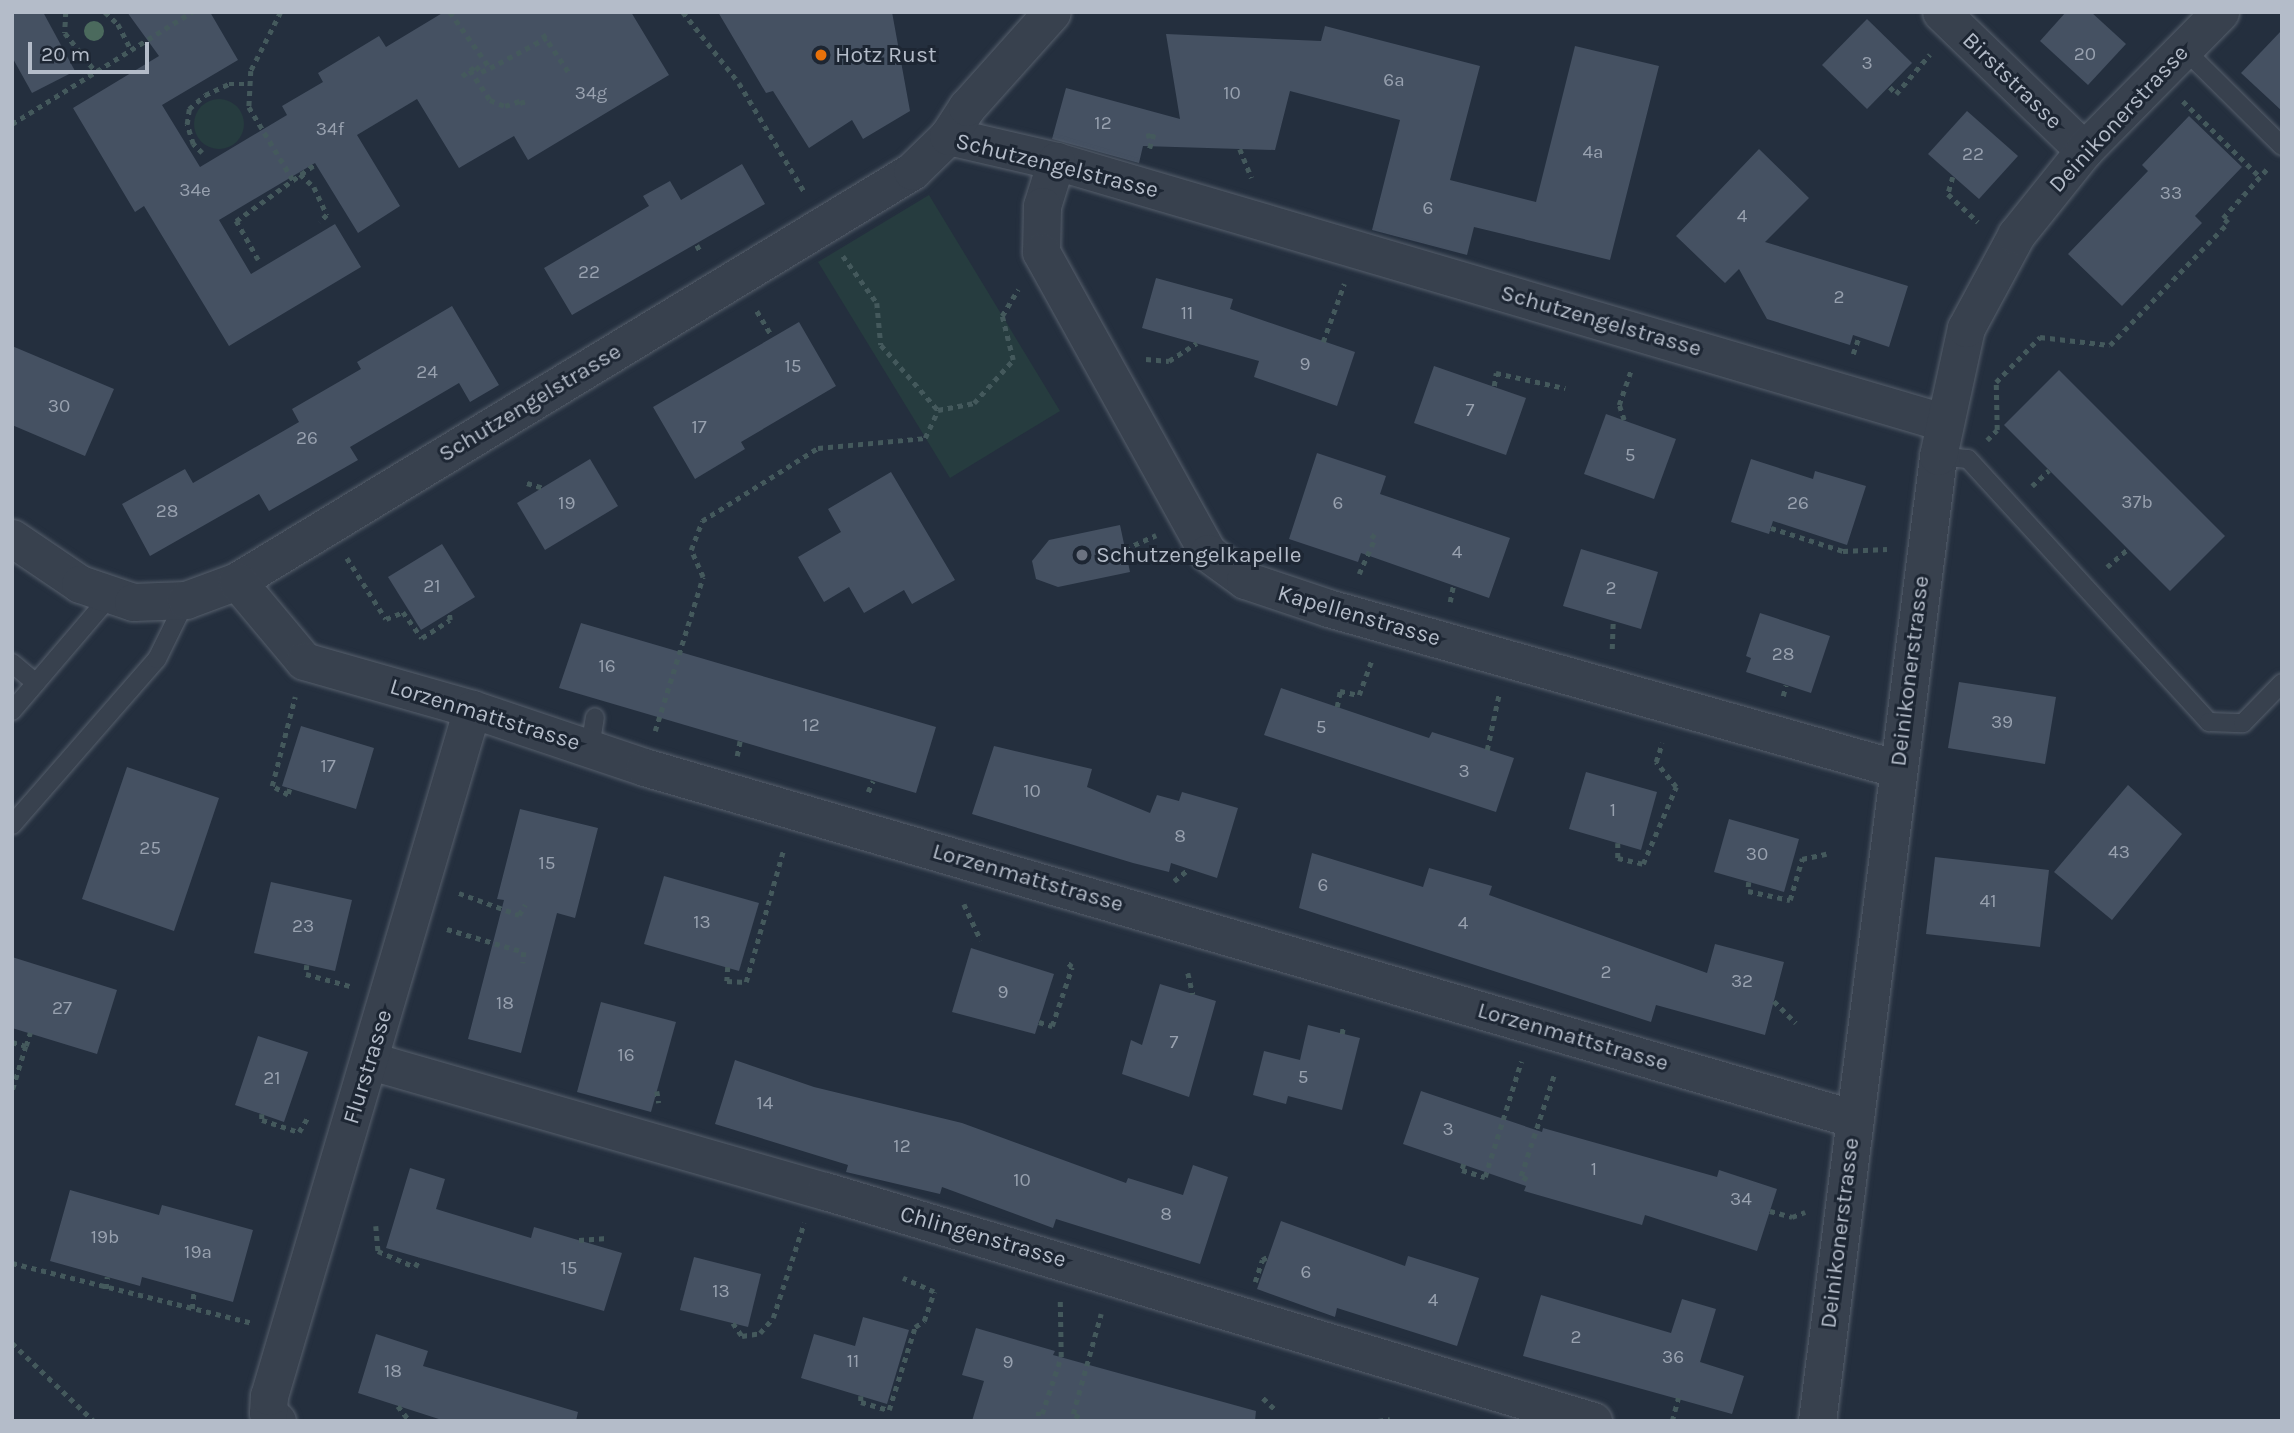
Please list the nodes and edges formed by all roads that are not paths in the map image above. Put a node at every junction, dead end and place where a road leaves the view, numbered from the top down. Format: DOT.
graph roads {
  1 [pos="1052,12"];
  2 [pos="2220,12"];
  3 [pos="1948,18"];
  4 [pos="2183,49"];
  5 [pos="948,136"];
  6 [pos="2084,150"];
  7 [pos="2278,153"];
  8 [pos="1056,161"];
  9 [pos="1950,445"];
  10 [pos="12,538"];
  11 [pos="237,581"];
  12 [pos="111,595"];
  13 [pos="186,600"];
  14 [pos="12,663"];
  15 [pos="36,683"];
  16 [pos="2282,683"];
  17 [pos="472,709"];
  18 [pos="12,711"];
  19 [pos="1898,769"];
  20 [pos="12,825"];
  21 [pos="371,1061"];
  22 [pos="1854,1119"];
  23 [pos="277,1421"];
  24 [pos="1593,1421"];
  25 [pos="1817,1421"];
  1 -- 5 [label="street"];
  2 -- 4 [label="street, Deinikonerstrasse"];
  3 -- 6 [label="street, Birststrasse"];
  4 -- 6 [label="street, Deinikonerstrasse"];
  4 -- 7 [label="lane"];
  5 -- 8 [label="street, Schutzengelstrasse"];
  5 -- 11 [label="street, Schutzengelstrasse"];
  6 -- 9 [label="street, Deinikonerstrasse"];
  8 -- 9 [label="street, Schutzengelstrasse"];
  8 -- 19 [label="street, Kapellenstrasse"];
  9 -- 16 [label="lane"];
  9 -- 19 [label="street, Deinikonerstrasse"];
  10 -- 12 [label="street, Schutzengelstrasse"];
  11 -- 13 [label="street, Schutzengelstrasse"];
  11 -- 17 [label="street, Lorzenmattstrasse"];
  12 -- 13 [label="street, Schutzengelstrasse"];
  12 -- 15 [label="lane"];
  13 -- 20 [label="lane"];
  14 -- 15 [label="lane"];
  15 -- 18 [label="lane"];
  17 -- 21 [label="street, Flurstrasse"];
  17 -- 22 [label="street, Lorzenmattstrasse"];
  19 -- 22 [label="street, Deinikonerstrasse"];
  21 -- 23 [label="street, Flurstrasse"];
  21 -- 24 [label="street, Chlingenstrasse"];
  22 -- 25 [label="street, Deinikonerstrasse"];
}
